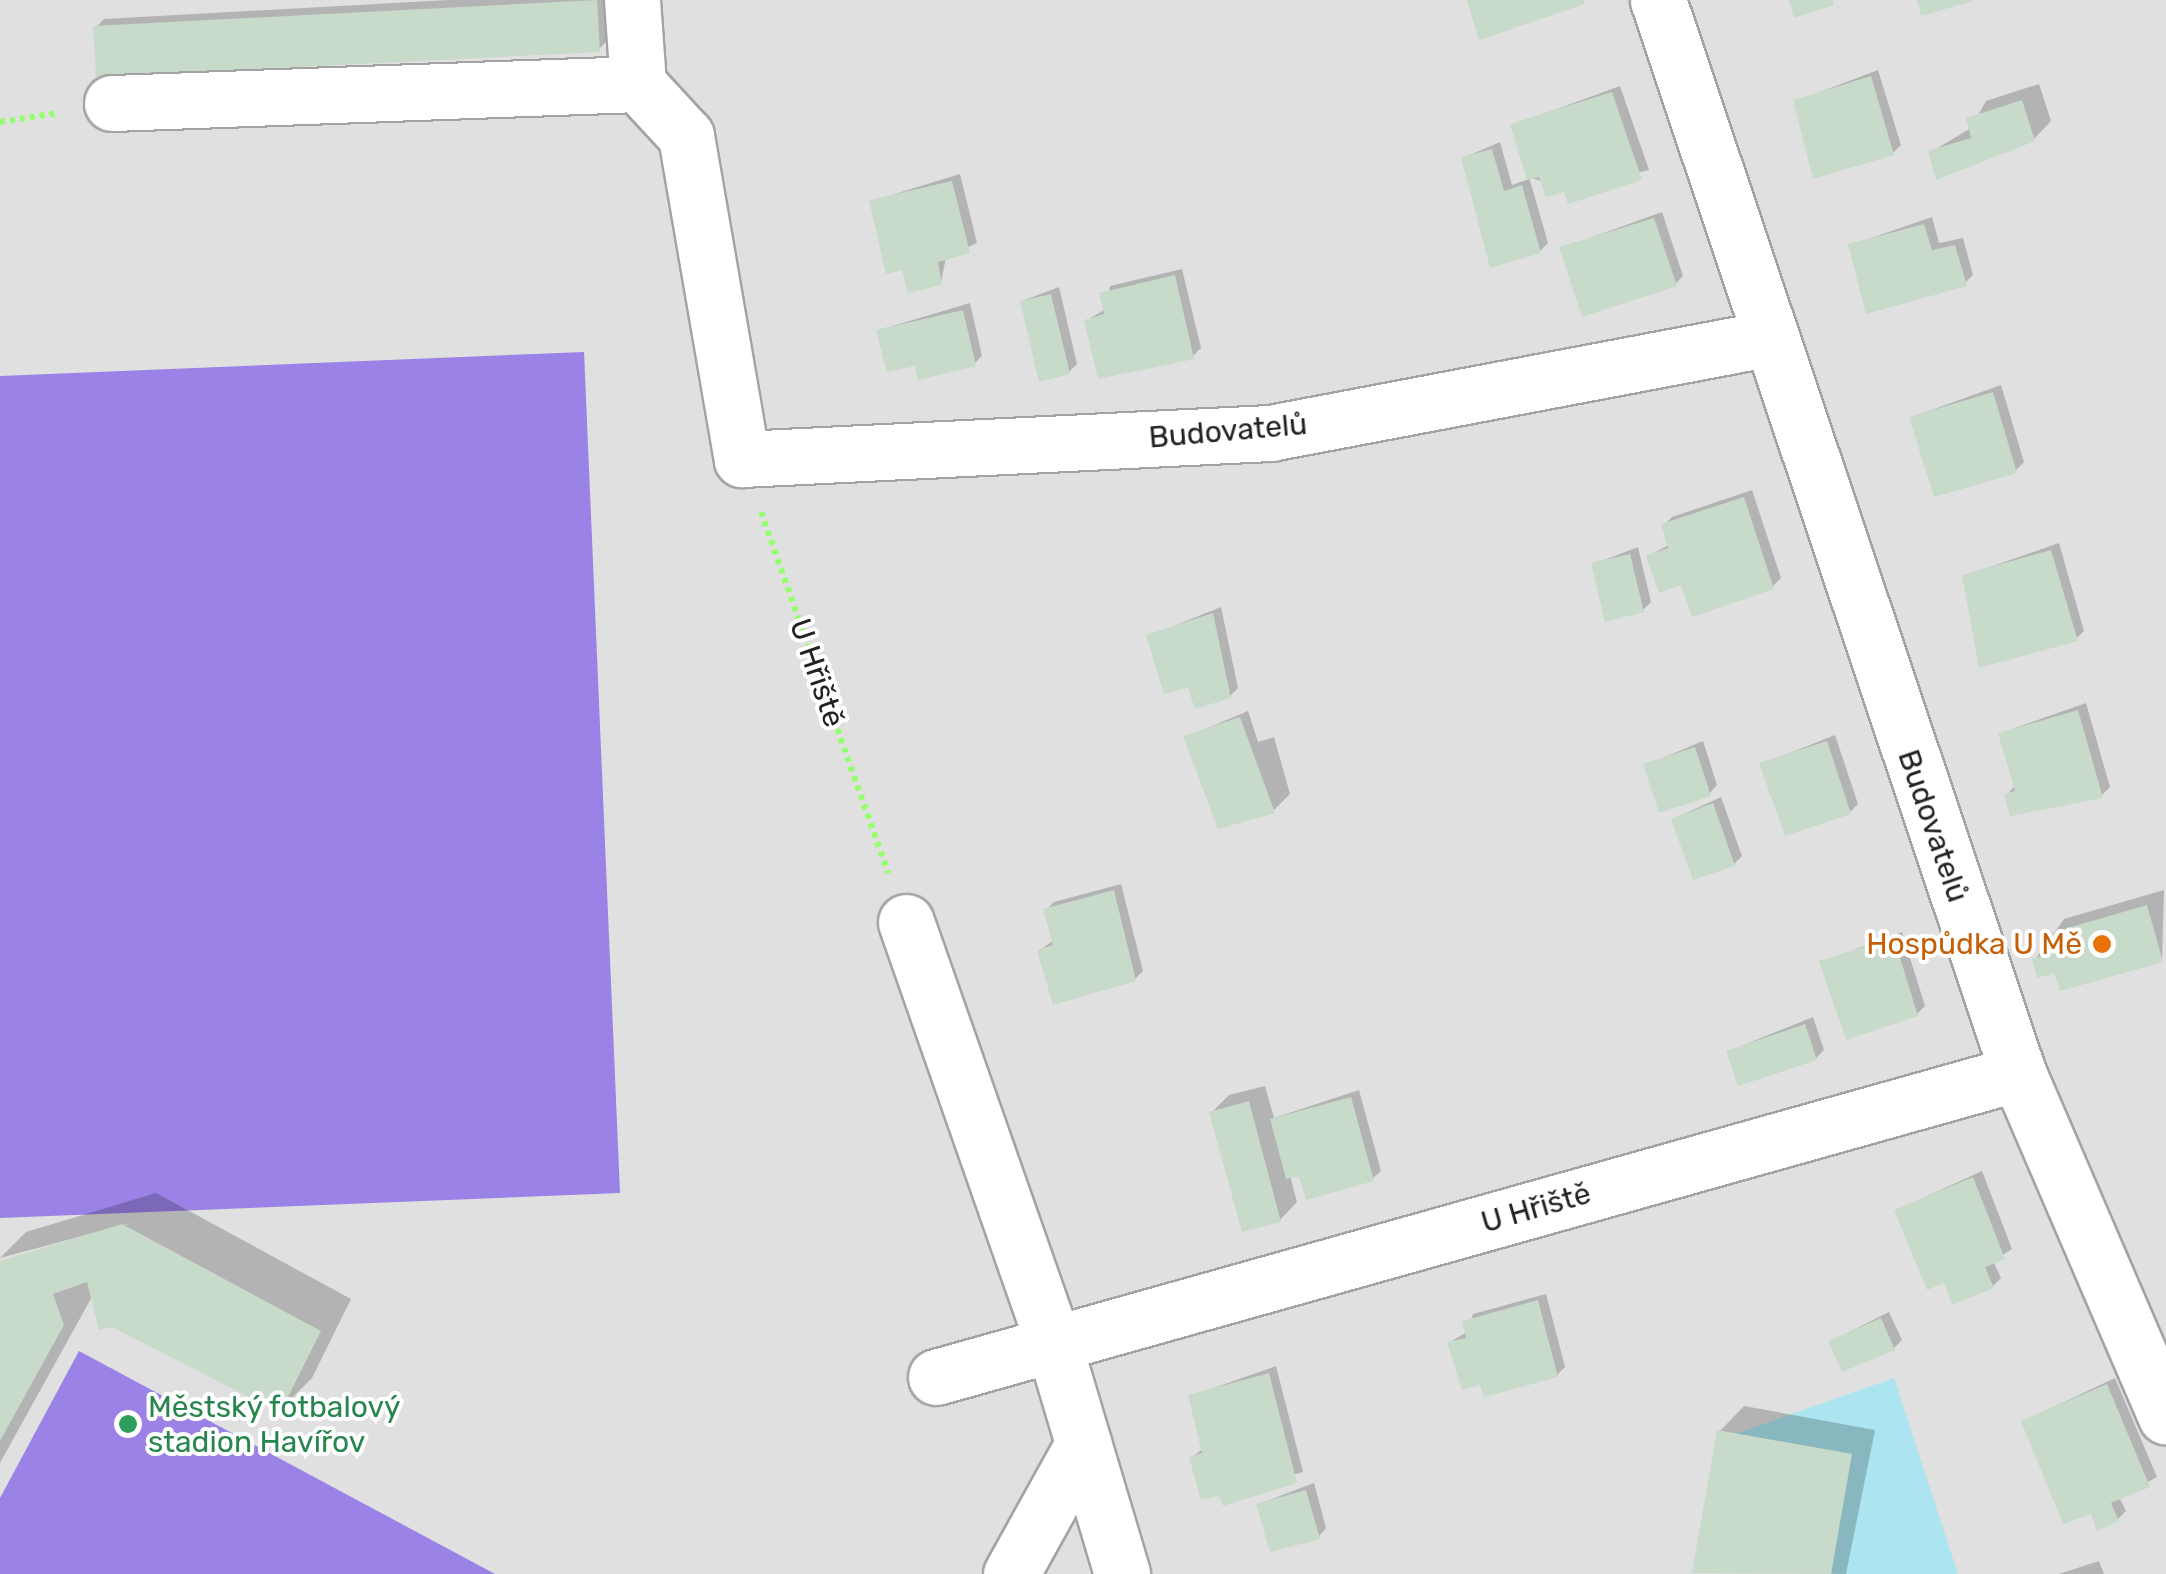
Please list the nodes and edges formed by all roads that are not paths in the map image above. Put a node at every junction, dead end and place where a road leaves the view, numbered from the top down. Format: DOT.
graph roads {
  1 [pos="632,0"];
  2 [pos="1658,0"];
  3 [pos="638,84"];
  4 [pos="112,103"];
  5 [pos="1766,339"];
  6 [pos="906,922"];
  7 [pos="2018,1073"];
  8 [pos="1053,1342"];
  9 [pos="936,1377"];
  10 [pos="2166,1416"];
  11 [pos="1084,1444"];
  12 [pos="1011,1574"];
  13 [pos="1122,1574"];
  1 -- 3 [label="street"];
  2 -- 5 [label="street, Budovatelů"];
  3 -- 4 [label="street"];
  3 -- 5 [label="street, Budovatelů"];
  5 -- 7 [label="street, Budovatelů"];
  6 -- 8 [label="street"];
  7 -- 8 [label="street, U Hřiště"];
  7 -- 10 [label="street, Budovatelů"];
  8 -- 9 [label="street, U Hřiště"];
  8 -- 11 [label="street"];
  11 -- 12 [label="street"];
  11 -- 13 [label="street"];
}
